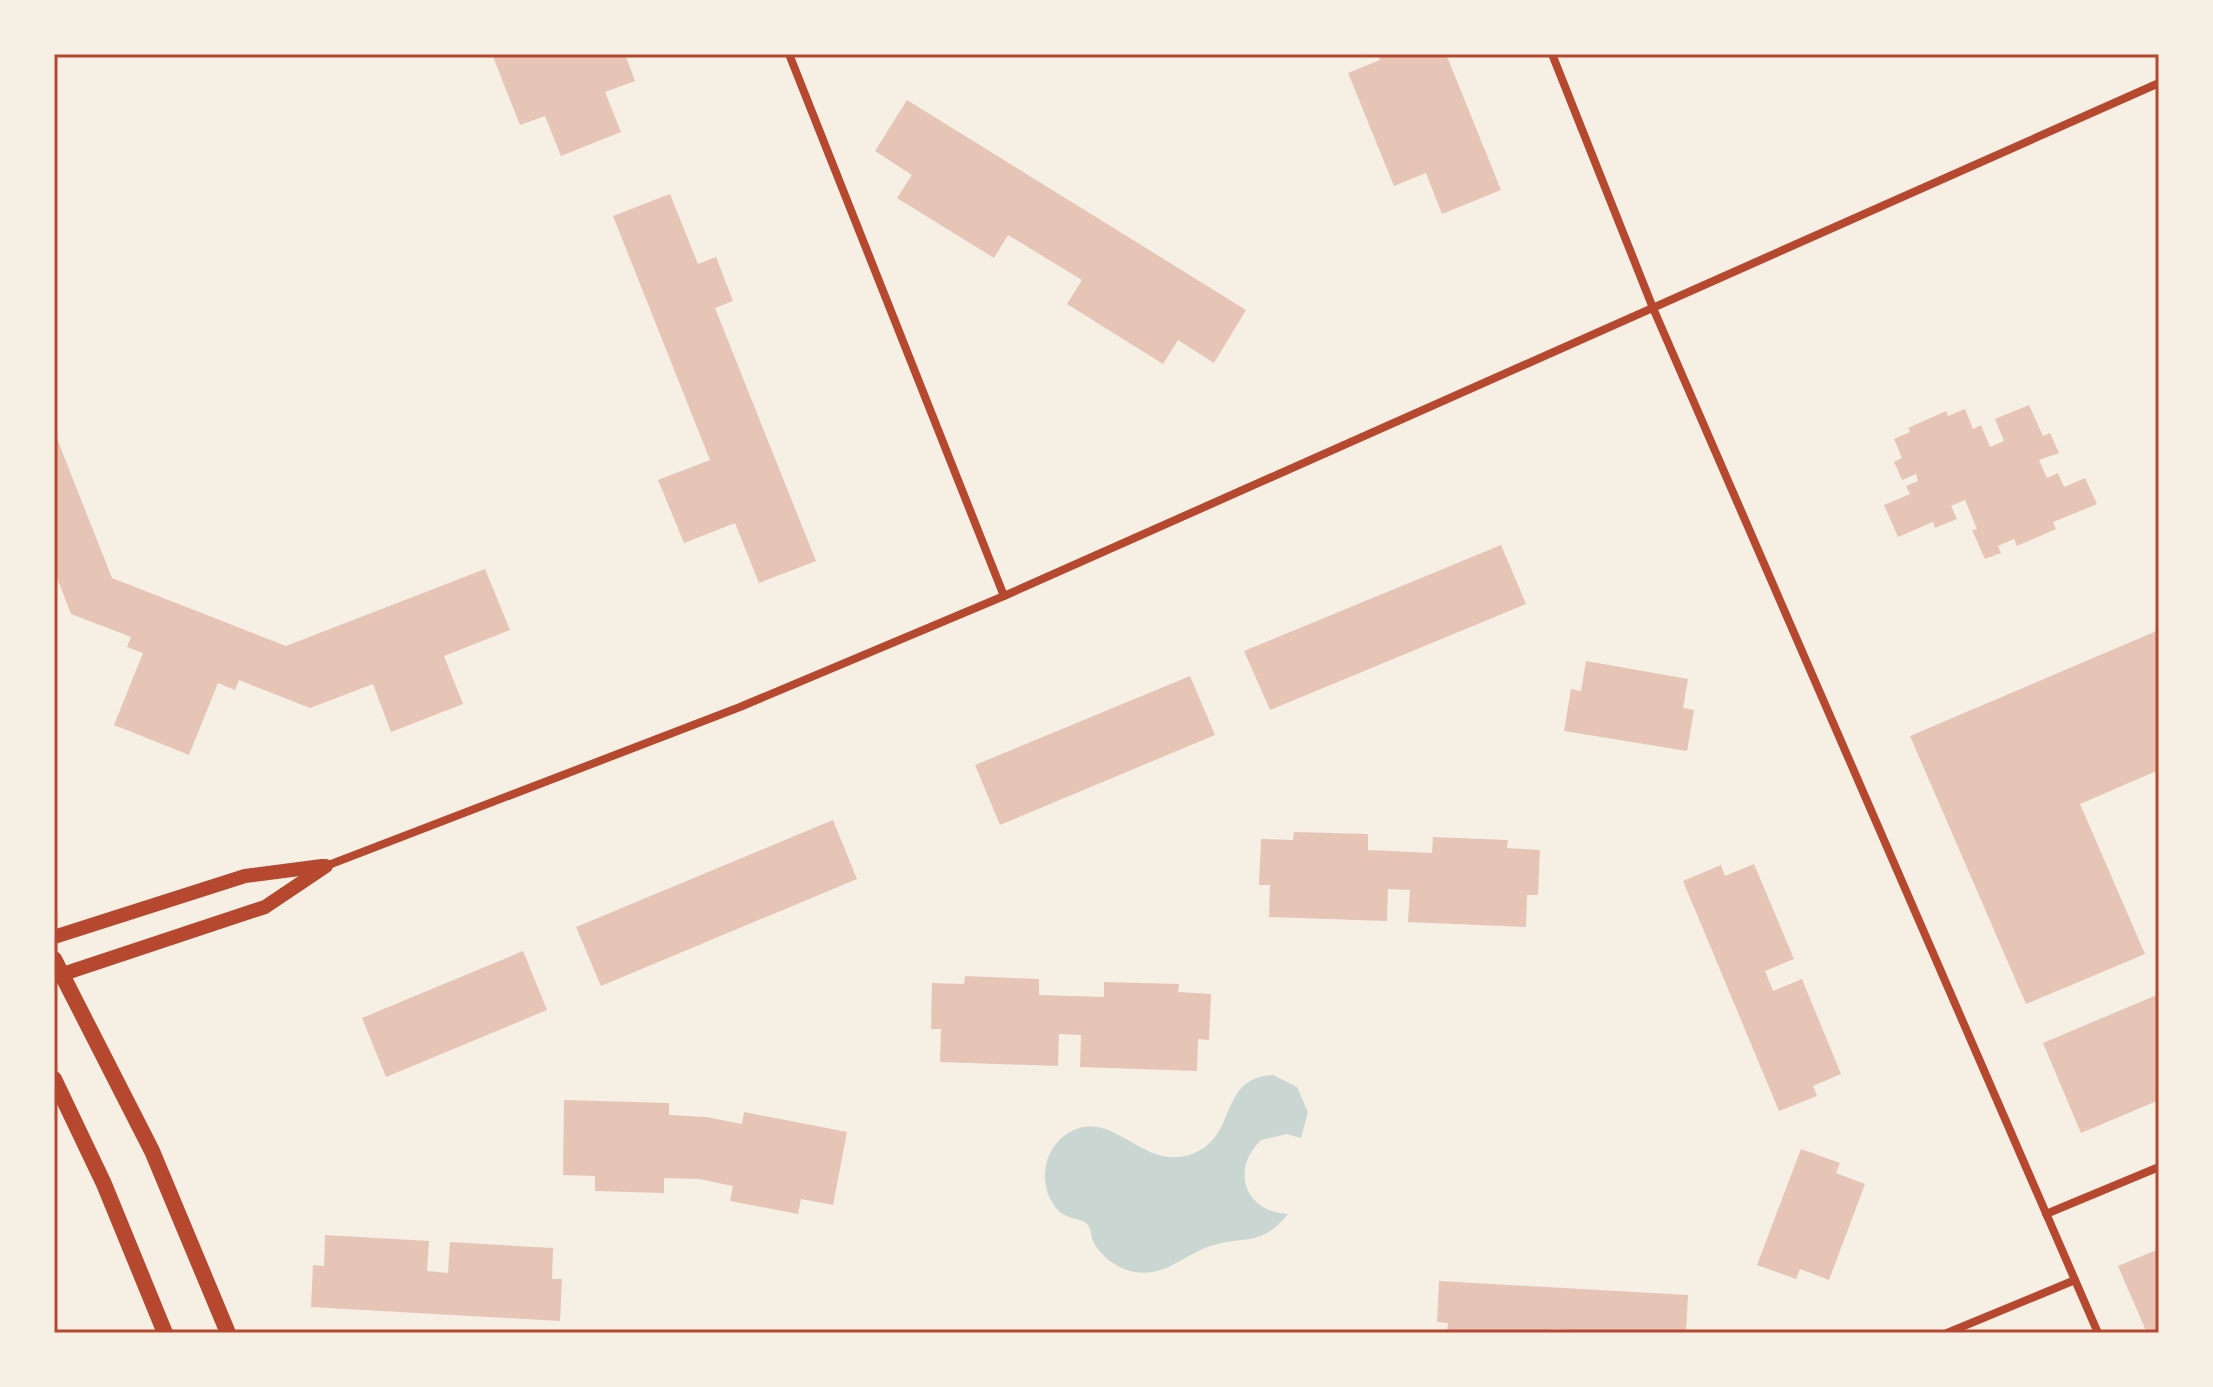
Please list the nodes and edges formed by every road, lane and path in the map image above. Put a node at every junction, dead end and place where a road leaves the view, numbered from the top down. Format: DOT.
graph roads {
  1 [pos="789,54"];
  2 [pos="1552,54"];
  3 [pos="2159,83"];
  4 [pos="1653,308"];
  5 [pos="1004,596"];
  6 [pos="326,866"];
  7 [pos="54,937"];
  8 [pos="54,959"];
  9 [pos="58,976"];
  10 [pos="54,1079"];
  11 [pos="2159,1167"];
  12 [pos="2046,1214"];
  13 [pos="2075,1280"];
  14 [pos="165,1333"];
  15 [pos="228,1333"];
  16 [pos="1947,1333"];
  17 [pos="2098,1333"];
  1 -- 5 [label="street"];
  2 -- 4 [label="street"];
  3 -- 4 [label="street"];
  4 -- 5 [label="street"];
  4 -- 12 [label="street"];
  5 -- 6 [label="street"];
  6 -- 7 [label="street"];
  6 -- 9 [label="street"];
  8 -- 9 [label="main road"];
  9 -- 15 [label="main road"];
  10 -- 14 [label="main road"];
  11 -- 12 [label="street"];
  12 -- 13 [label="street"];
  13 -- 16 [label="street"];
  13 -- 17 [label="street"];
}
